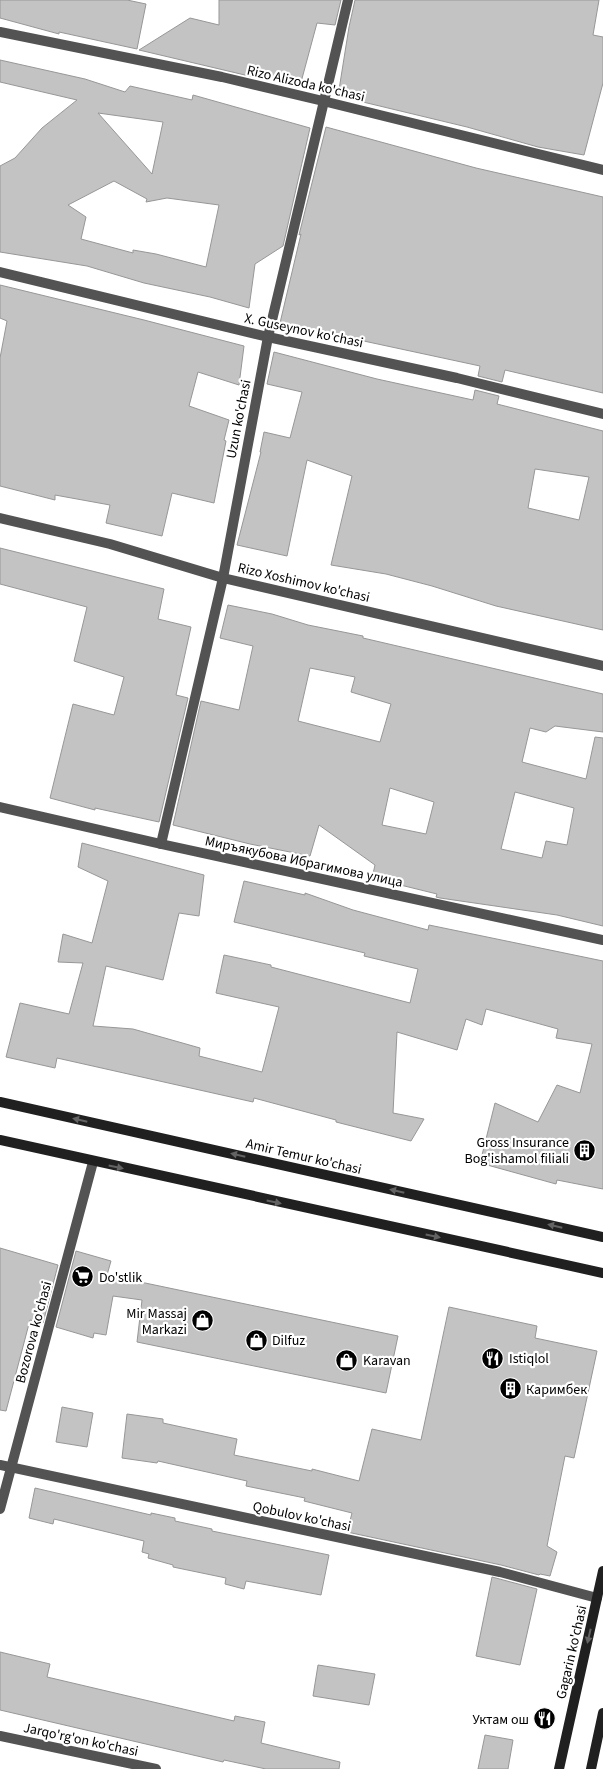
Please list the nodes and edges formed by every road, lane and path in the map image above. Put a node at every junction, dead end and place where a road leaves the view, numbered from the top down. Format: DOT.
graph roads {
  1 [pos="348,0"];
  2 [pos="0,32"];
  3 [pos="323,100"];
  4 [pos="603,170"];
  5 [pos="0,272"];
  6 [pos="268,337"];
  7 [pos="603,414"];
  8 [pos="0,518"];
  9 [pos="223,578"];
  10 [pos="603,666"];
  11 [pos="0,807"];
  12 [pos="161,844"];
  13 [pos="603,940"];
  14 [pos="0,1102"];
  15 [pos="0,1140"];
  16 [pos="93,1162"];
  17 [pos="603,1237"];
  18 [pos="603,1273"];
  19 [pos="5,1466"];
  20 [pos="0,1510"];
  21 [pos="603,1571"];
  22 [pos="597,1598"];
  23 [pos="603,1713"];
  24 [pos="0,1736"];
  25 [pos="156,1769"];
  26 [pos="558,1769"];
  27 [pos="591,1769"];
  1 -- 3 [label="street, Uzun ko'chasi"];
  2 -- 3 [label="street, Rizo Alizoda ko'chasi"];
  3 -- 4 [label="street, Rizo Alizoda ko'chasi"];
  3 -- 6 [label="street, Uzun ko'chasi"];
  5 -- 6 [label="street, X. Guseynov ko'chasi"];
  6 -- 7 [label="street, X. Guseynov ko'chasi"];
  6 -- 9 [label="street, Uzun ko'chasi"];
  8 -- 9 [label="street, Rizo Xoshimov ko'chasi"];
  9 -- 10 [label="street, Rizo Xoshimov ko'chasi"];
  9 -- 12 [label="street, Uzun ko'chasi"];
  11 -- 12 [label="street, Миръякубова Ибрагимова улица"];
  12 -- 13 [label="street, Миръякубова Ибрагимова улица"];
  17 -- 14 [label="main road, Amir Temur ko'chasi, one-way"];
  15 -- 16 [label="main road"];
  16 -- 18 [label="main road, one-way"];
  16 -- 19 [label="street, Bozorova ko'chasi"];
  19 -- 20 [label="street, Bozorova ko'chasi"];
  19 -- 22 [label="street, Qobulov ko'chasi"];
  21 -- 22 [label="main road, Gagarin ko'chasi"];
  22 -- 26 [label="main road, Gagarin ko'chasi, one-way"];
  23 -- 27 [label="main road"];
  24 -- 25 [label="street, Jarqo'rg'on ko'chasi"];
}
